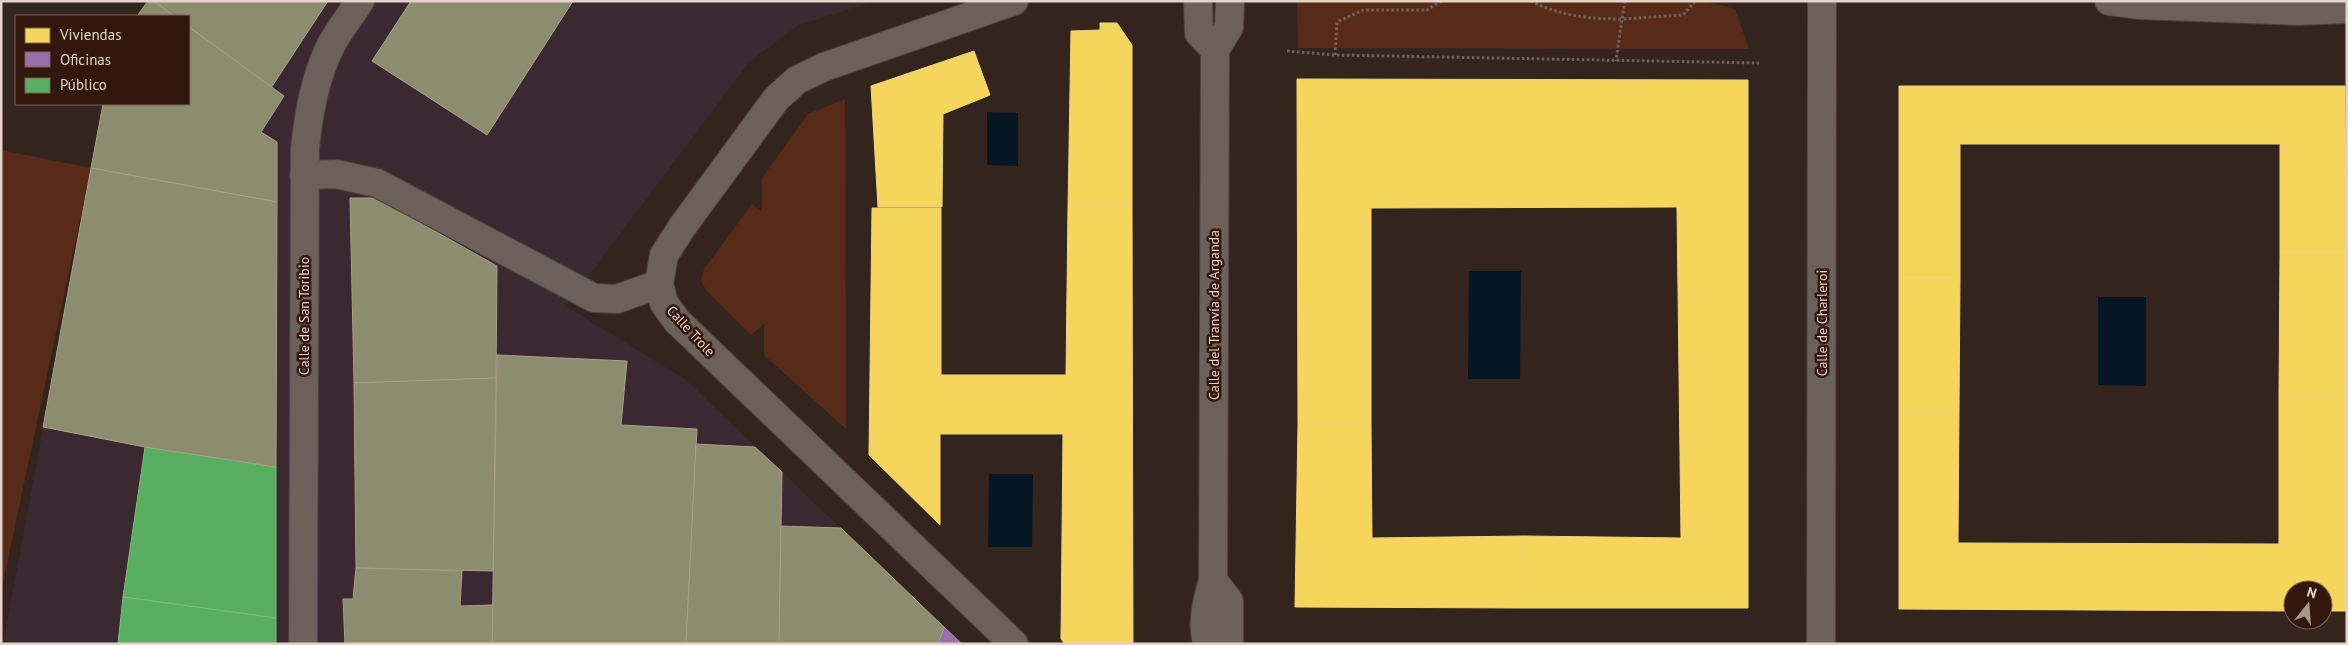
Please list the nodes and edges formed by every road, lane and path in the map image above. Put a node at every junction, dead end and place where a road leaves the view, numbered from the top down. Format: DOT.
graph roads {
  1 [pos="360,1"];
  2 [pos="1014,1"];
  3 [pos="1198,1"];
  4 [pos="1230,1"];
  5 [pos="1441,1"];
  6 [pos="1531,1"];
  7 [pos="1625,1"];
  8 [pos="1695,1"];
  9 [pos="1822,1"];
  10 [pos="2109,1"];
  11 [pos="2347,9"];
  12 [pos="1622,19"];
  13 [pos="1215,50"];
  14 [pos="1287,50"];
  15 [pos="1335,55"];
  16 [pos="1616,61"];
  17 [pos="1758,63"];
  18 [pos="304,175"];
  19 [pos="660,284"];
  20 [pos="1213,580"];
  21 [pos="304,644"];
  22 [pos="1014,644"];
  23 [pos="1189,644"];
  24 [pos="1208,644"];
  25 [pos="1229,644"];
  26 [pos="1821,644"];
  1 -- 18 [label="street, Calle de San Toribio"];
  2 -- 19 [label="street, Calle Trole"];
  3 -- 13 [label="street"];
  4 -- 13 [label="street"];
  5 -- 15 [label="path"];
  6 -- 12 [label="path"];
  7 -- 12 [label="path"];
  8 -- 12 [label="path"];
  9 -- 26 [label="street, Calle de Charleroi"];
  10 -- 11 [label="street"];
  12 -- 16 [label="path"];
  13 -- 20 [label="street, Calle del Tranvía de Arganda"];
  14 -- 15 [label="path"];
  15 -- 16 [label="path"];
  16 -- 17 [label="path"];
  18 -- 19 [label="street"];
  18 -- 21 [label="street, Calle de San Toribio"];
  19 -- 22 [label="street, Calle Trole"];
  20 -- 23 [label="street"];
  20 -- 24 [label="street, Calle del Tranvía de Arganda"];
  20 -- 25 [label="street"];
}
